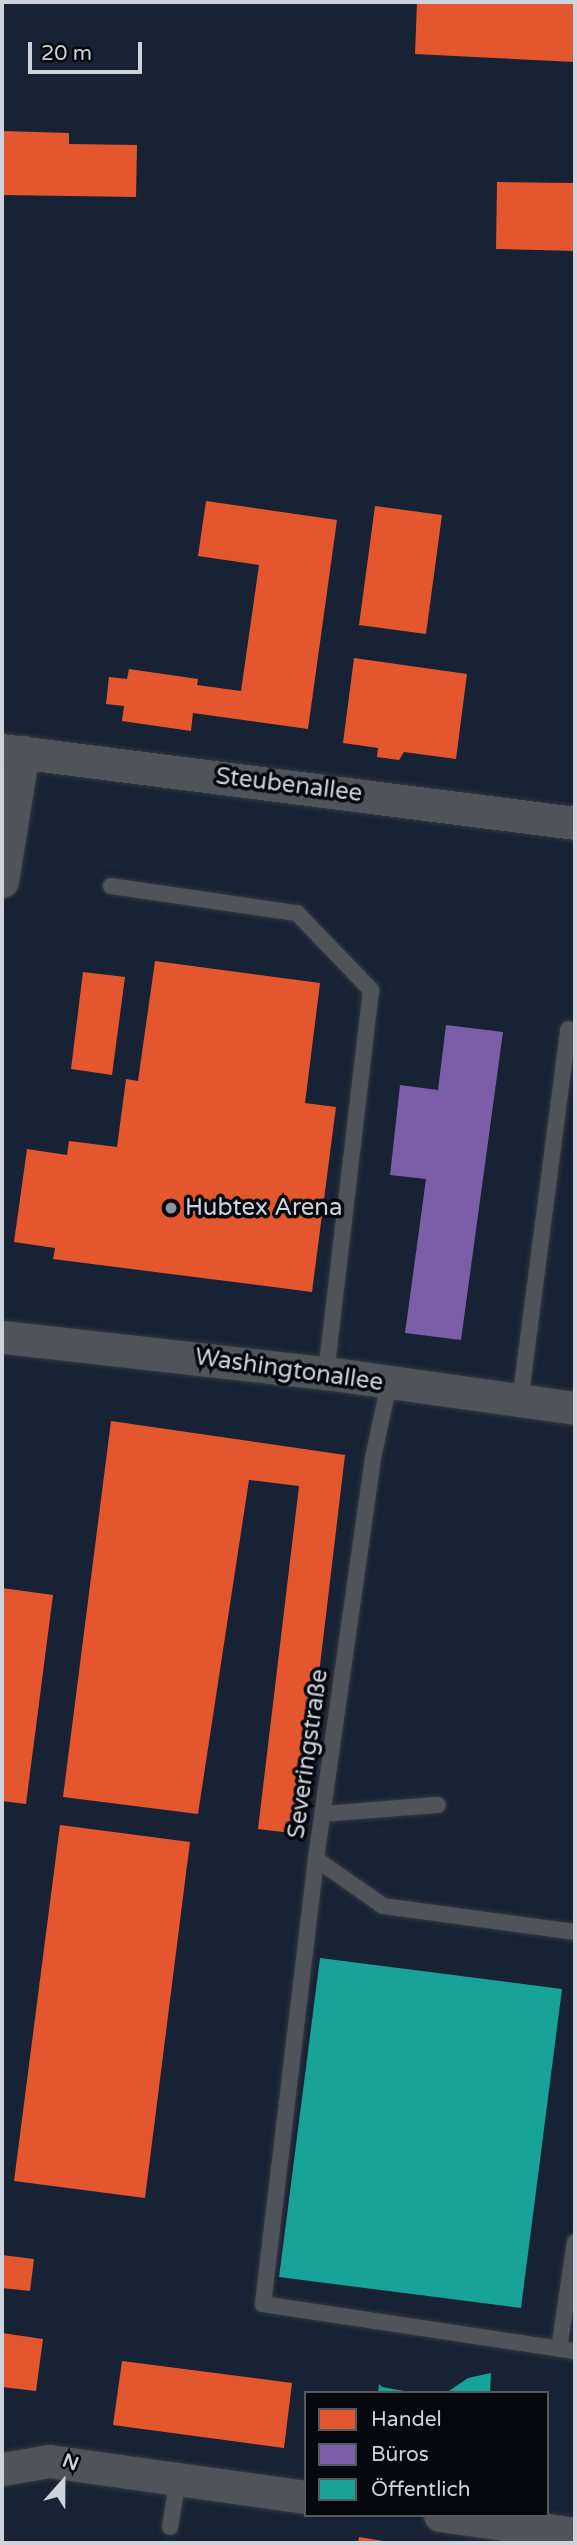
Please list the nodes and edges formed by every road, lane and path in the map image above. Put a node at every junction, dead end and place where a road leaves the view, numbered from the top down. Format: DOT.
graph roads {
  1 [pos="12,751"];
  2 [pos="575,823"];
  3 [pos="2,881"];
  4 [pos="111,886"];
  5 [pos="568,1029"];
  6 [pos="2,1314"];
  7 [pos="2,1338"];
  8 [pos="326,1373"];
  9 [pos="389,1383"];
  10 [pos="520,1401"];
  11 [pos="575,1408"];
  12 [pos="438,1805"];
  13 [pos="323,1814"];
  14 [pos="316,1859"];
  15 [pos="575,1932"];
  16 [pos="575,2242"];
  17 [pos="567,2350"];
  18 [pos="2,2469"];
  19 [pos="178,2479"];
  20 [pos="304,2497"];
  21 [pos="454,2517"];
  22 [pos="170,2527"];
  23 [pos="575,2534"];
  1 -- 2 [label="street, Steubenallee"];
  1 -- 3 [label="street"];
  4 -- 8 [label="lane"];
  5 -- 10 [label="lane"];
  6 -- 7 [label="street"];
  7 -- 8 [label="street, Washingtonallee"];
  8 -- 9 [label="street, Washingtonallee"];
  9 -- 10 [label="street, Washingtonallee"];
  9 -- 13 [label="lane, Severingstraße"];
  10 -- 11 [label="street, Washingtonallee"];
  12 -- 13 [label="lane"];
  13 -- 14 [label="lane, Severingstraße"];
  14 -- 15 [label="lane, Severingstraße"];
  14 -- 17 [label="lane"];
  16 -- 17 [label="lane"];
  18 -- 19 [label="street"];
  19 -- 20 [label="street"];
  19 -- 22 [label="lane"];
  21 -- 23 [label="street"];
}
